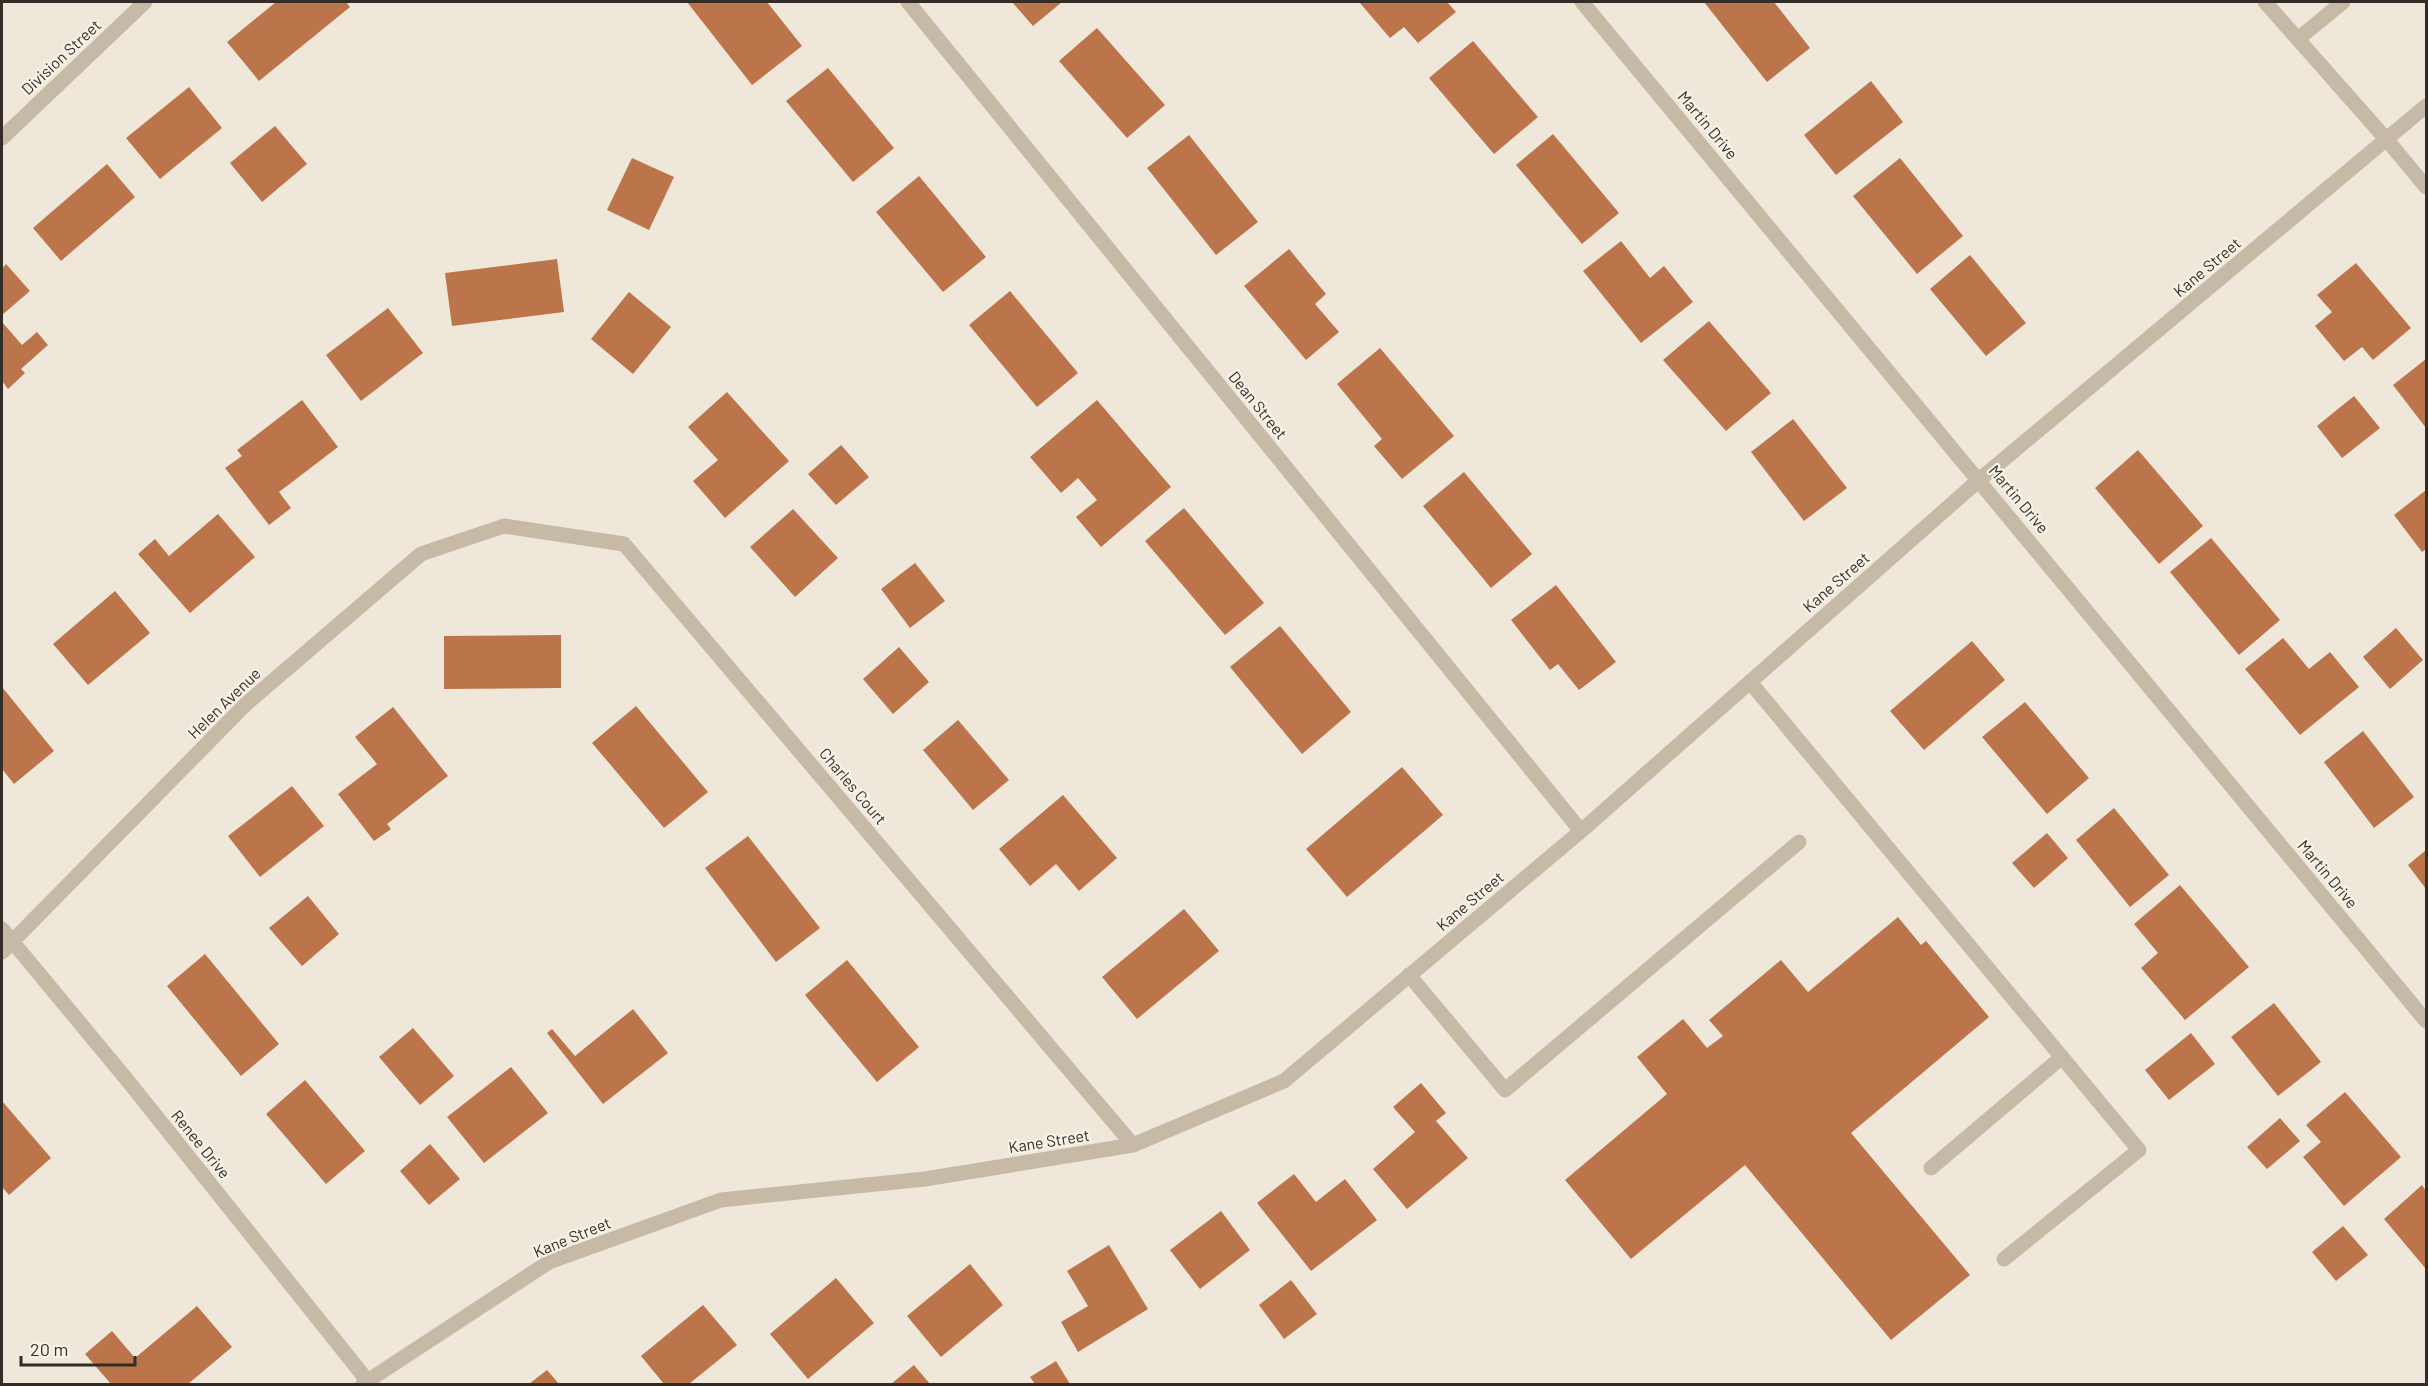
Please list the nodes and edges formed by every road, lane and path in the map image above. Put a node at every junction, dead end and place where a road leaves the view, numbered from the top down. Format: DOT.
graph roads {
  1 [pos="145,2"];
  2 [pos="908,2"];
  3 [pos="1582,2"];
  4 [pos="2265,2"];
  5 [pos="2343,2"];
  6 [pos="2298,39"];
  7 [pos="2427,106"];
  8 [pos="2,138"];
  9 [pos="2388,140"];
  10 [pos="2427,187"];
  11 [pos="1979,480"];
  12 [pos="504,526"];
  13 [pos="1750,682"];
  14 [pos="1581,831"];
  15 [pos="1799,842"];
  16 [pos="2,929"];
  17 [pos="14,942"];
  18 [pos="2,952"];
  19 [pos="1409,975"];
  20 [pos="2427,1021"];
  21 [pos="2062,1058"];
  22 [pos="1133,1145"];
  23 [pos="1930,1168"];
  24 [pos="2004,1259"];
  25 [pos="366,1383"];
  1 -- 8 [label="street, Division Street"];
  2 -- 14 [label="street, Dean Street"];
  3 -- 11 [label="street, Martin Drive"];
  4 -- 6 [label="street"];
  5 -- 6 [label="street"];
  6 -- 9 [label="street"];
  7 -- 9 [label="street, Kane Street"];
  9 -- 10 [label="street"];
  9 -- 11 [label="street, Kane Street"];
  11 -- 13 [label="street, Kane Street"];
  11 -- 20 [label="street, Martin Drive"];
  12 -- 17 [label="street, Helen Avenue"];
  12 -- 22 [label="street, Charles Court"];
  13 -- 14 [label="street, Kane Street"];
  13 -- 21 [label="street"];
  14 -- 19 [label="street, Kane Street"];
  15 -- 19 [label="street"];
  16 -- 17 [label="street, Renee Drive"];
  17 -- 18 [label="street, Helen Avenue"];
  17 -- 25 [label="street, Renee Drive"];
  19 -- 22 [label="street, Kane Street"];
  21 -- 23 [label="street"];
  21 -- 24 [label="street"];
  22 -- 25 [label="street, Kane Street"];
}
